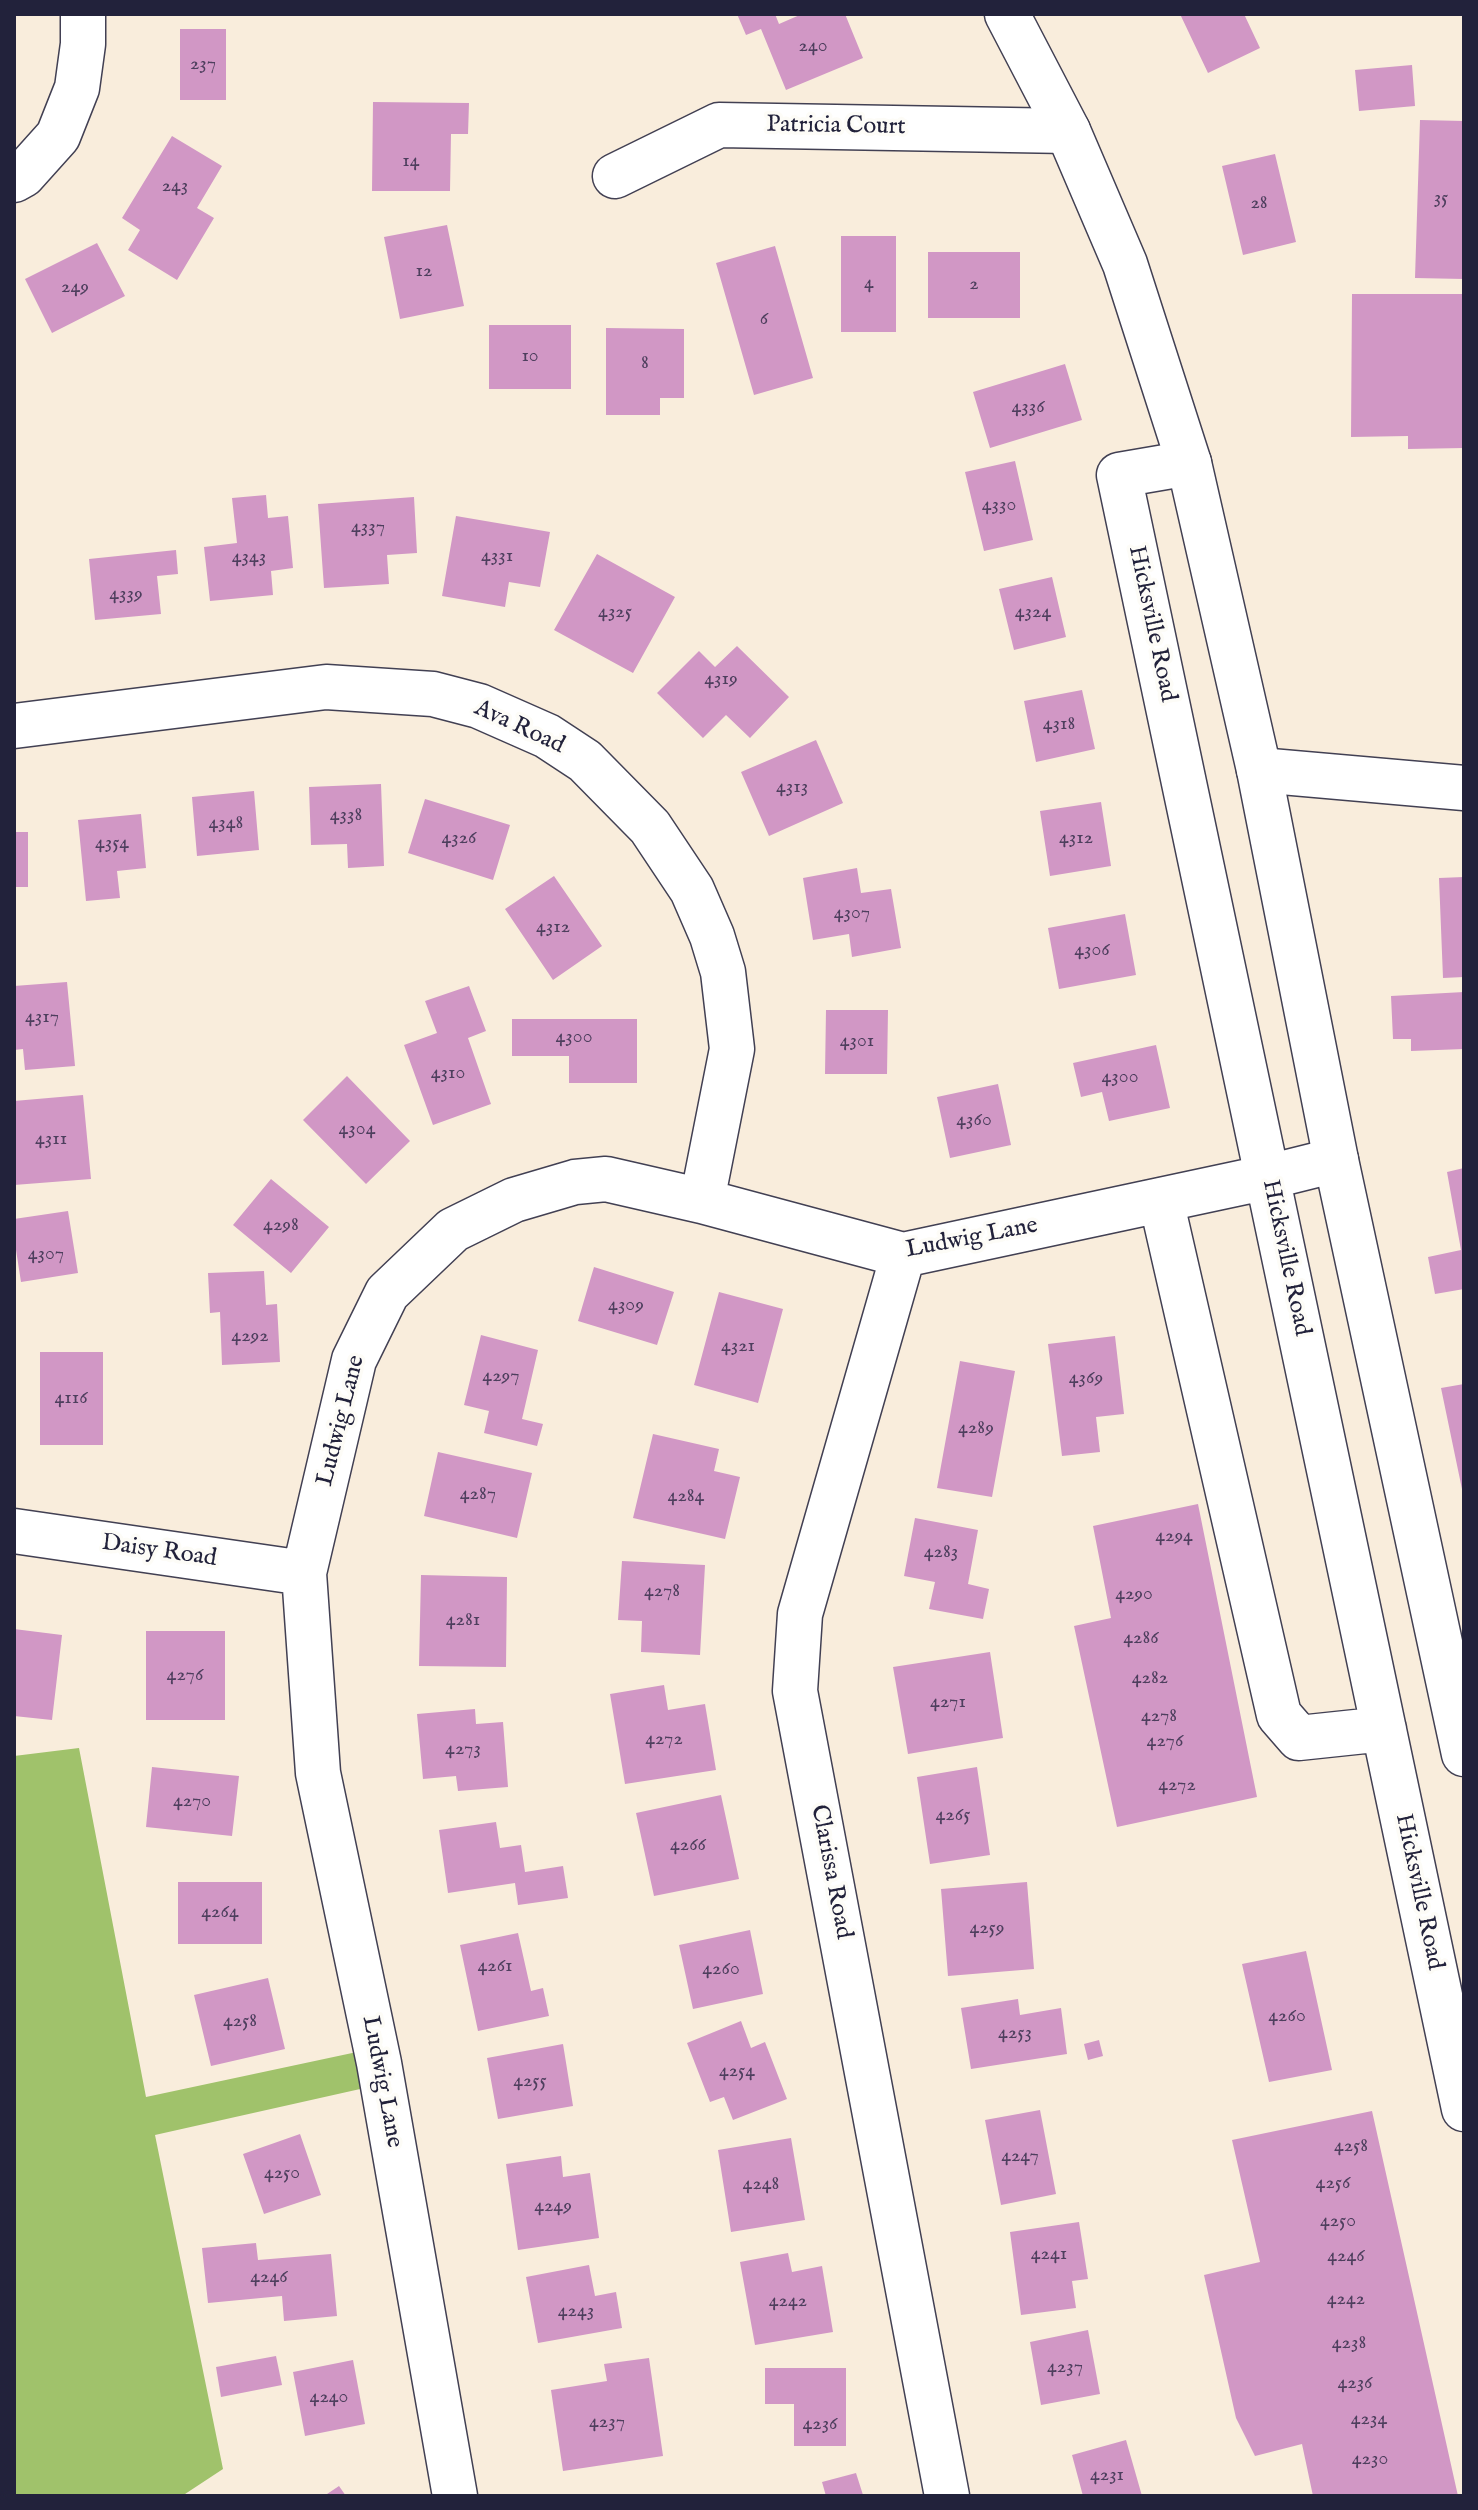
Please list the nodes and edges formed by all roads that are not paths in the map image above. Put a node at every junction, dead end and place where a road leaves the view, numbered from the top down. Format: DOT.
graph roads {
  1 [pos="83,14"];
  2 [pos="1007,14"];
  3 [pos="1068,131"];
  4 [pos="615,176"];
  5 [pos="14,180"];
  6 [pos="1189,463"];
  7 [pos="14,726"];
  8 [pos="1259,770"];
  9 [pos="1464,788"];
  10 [pos="1336,1160"];
  11 [pos="1268,1177"];
  12 [pos="1161,1200"];
  13 [pos="702,1201"];
  14 [pos="903,1255"];
  15 [pos="14,1531"];
  16 [pos="304,1573"];
  17 [pos="1384,1729"];
  18 [pos="1464,1754"];
  19 [pos="1464,2109"];
  20 [pos="455,2496"];
  21 [pos="947,2496"];
  1 -- 5 [label="street"];
  2 -- 3 [label="street"];
  3 -- 4 [label="street, Patricia Court"];
  3 -- 6 [label="street"];
  6 -- 8 [label="street"];
  6 -- 11 [label="street, Hicksville Road"];
  7 -- 13 [label="street, Ava Road"];
  8 -- 9 [label="street"];
  8 -- 10 [label="street"];
  10 -- 11 [label="street, Ludwig Lane"];
  10 -- 18 [label="street"];
  11 -- 12 [label="street, Ludwig Lane"];
  11 -- 17 [label="street, Hicksville Road"];
  12 -- 14 [label="street, Ludwig Lane"];
  12 -- 17 [label="street"];
  13 -- 14 [label="street, Ludwig Lane"];
  13 -- 16 [label="street, Ludwig Lane"];
  14 -- 21 [label="street, Clarissa Road"];
  15 -- 16 [label="street, Daisy Road"];
  16 -- 20 [label="street, Ludwig Lane"];
  17 -- 19 [label="street, Hicksville Road"];
}
